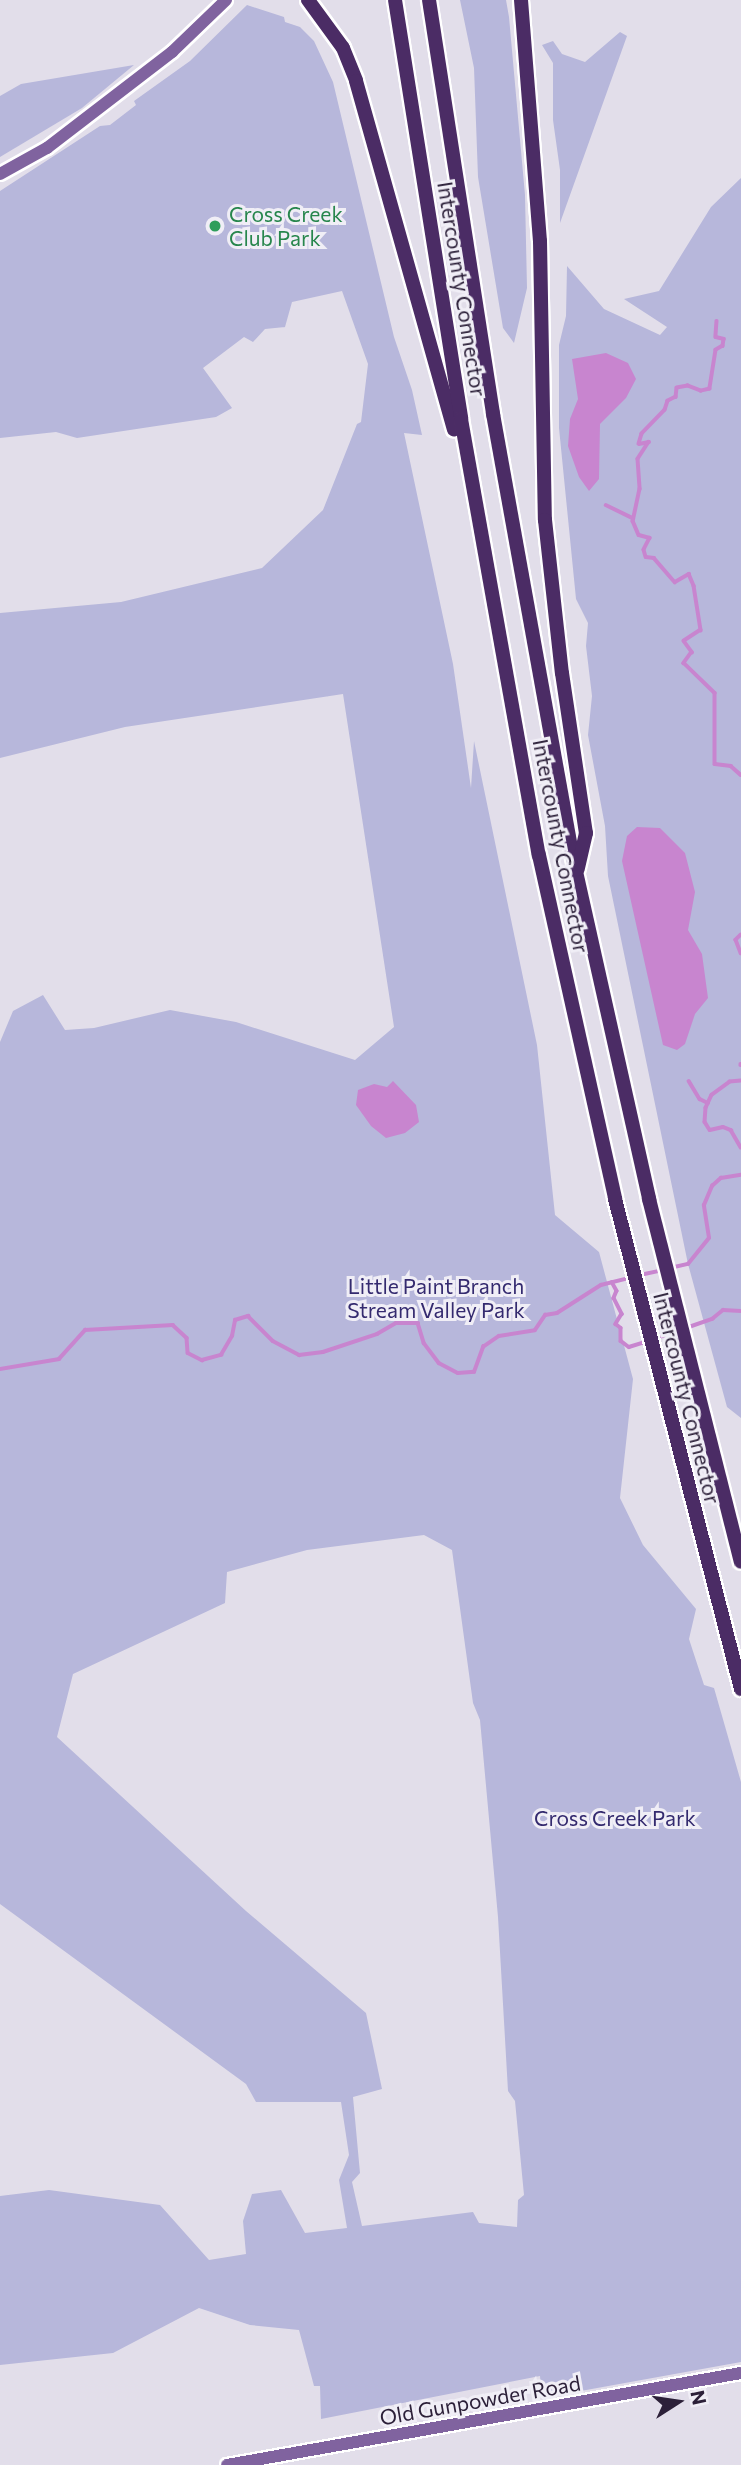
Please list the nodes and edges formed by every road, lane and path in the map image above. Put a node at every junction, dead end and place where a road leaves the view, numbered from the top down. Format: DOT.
graph roads {
  1 [pos="226,0"];
  2 [pos="308,0"];
  3 [pos="395,0"];
  4 [pos="429,0"];
  5 [pos="521,0"];
  6 [pos="0,174"];
  7 [pos="477,511"];
  8 [pos="578,870"];
  9 [pos="741,1562"];
  10 [pos="741,1689"];
  11 [pos="741,2373"];
  12 [pos="227,2465"];
  1 -- 6 [label="main road"];
  2 -- 7 [label="highway"];
  3 -- 7 [label="highway, Intercounty Connector"];
  4 -- 8 [label="highway, Intercounty Connector"];
  5 -- 8 [label="highway"];
  7 -- 10 [label="highway, Intercounty Connector"];
  8 -- 9 [label="highway, Intercounty Connector"];
  11 -- 12 [label="main road, Old Gunpowder Road"];
}
